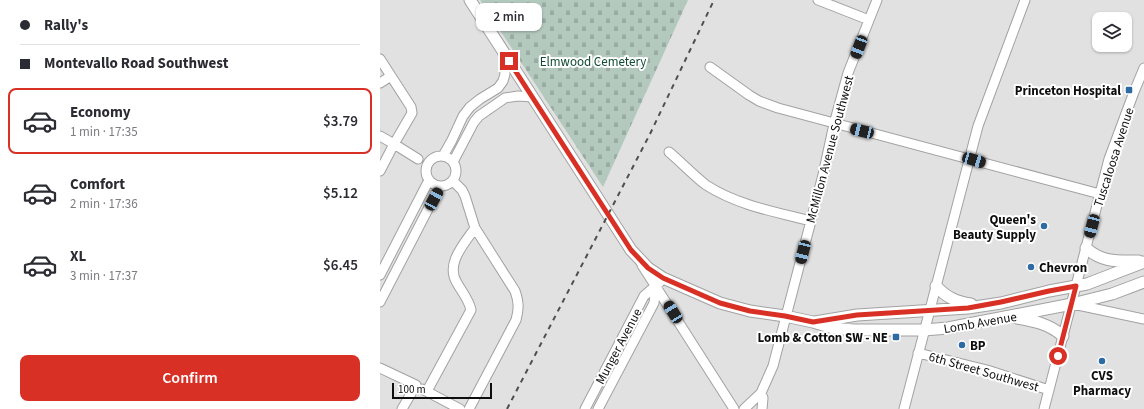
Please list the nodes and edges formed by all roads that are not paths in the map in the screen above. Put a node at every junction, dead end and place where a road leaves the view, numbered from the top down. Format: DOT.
graph roads {
  1 [pos="470,0"];
  2 [pos="818,0"];
  3 [pos="877,0"];
  4 [pos="1025,0"];
  5 [pos="869,20"];
  6 [pos="503,52"];
  7 [pos="380,59"];
  8 [pos="710,67"];
  9 [pos="1144,68"];
  10 [pos="391,76"];
  11 [pos="380,83"];
  12 [pos="532,97"];
  13 [pos="834,124"];
  14 [pos="380,136"];
  15 [pos="394,144"];
  16 [pos="669,152"];
  17 [pos="443,156"];
  18 [pos="969,158"];
  19 [pos="454,162"];
  20 [pos="428,164"];
  21 [pos="380,171"];
  22 [pos="429,180"];
  23 [pos="453,181"];
  24 [pos="440,186"];
  25 [pos="1100,194"];
  26 [pos="811,221"];
  27 [pos="475,228"];
  28 [pos="1086,248"];
  29 [pos="1144,261"];
  30 [pos="380,275"];
  31 [pos="660,282"];
  32 [pos="1144,282"];
  33 [pos="936,286"];
  34 [pos="1076,286"];
  35 [pos="380,302"];
  36 [pos="1072,304"];
  37 [pos="982,306"];
  38 [pos="929,311"];
  39 [pos="785,316"];
  40 [pos="1011,317"];
  41 [pos="1144,320"];
  42 [pos="813,322"];
  43 [pos="924,330"];
  44 [pos="1063,336"];
  45 [pos="918,353"];
  46 [pos="380,368"];
  47 [pos="599,382"];
  48 [pos="416,385"];
  49 [pos="610,387"];
  50 [pos="1049,390"];
  51 [pos="427,392"];
  52 [pos="761,393"];
  53 [pos="402,409"];
  54 [pos="460,409"];
  55 [pos="469,409"];
  56 [pos="585,409"];
  57 [pos="598,409"];
  58 [pos="734,409"];
  59 [pos="744,409"];
  60 [pos="762,409"];
  61 [pos="904,409"];
  62 [pos="1044,409"];
  1 -- 6 [label="main road, Lomb Avenue"];
  2 -- 5 [label="street"];
  3 -- 5 [label="street, McMillon Avenue Southwest"];
  4 -- 18 [label="street"];
  5 -- 13 [label="street, McMillon Avenue Southwest"];
  6 -- 12 [label="main road, Lomb Avenue"];
  6 -- 17 [label="street"];
  7 -- 10 [label="street"];
  8 -- 13 [label="street"];
  9 -- 25 [label="street, Tuscaloosa Avenue"];
  10 -- 11 [label="street"];
  10 -- 15 [label="street"];
  12 -- 19 [label="street"];
  12 -- 31 [label="main road, Lomb Avenue"];
  13 -- 18 [label="street"];
  13 -- 26 [label="street, McMillon Avenue Southwest"];
  14 -- 15 [label="street"];
  15 -- 20 [label="street"];
  15 -- 21 [label="street"];
  16 -- 26 [label="street"];
  17 -- 19 [label="street"];
  17 -- 20 [label="street"];
  18 -- 25 [label="street"];
  18 -- 33 [label="street"];
  19 -- 23 [label="street"];
  20 -- 22 [label="street"];
  22 -- 24 [label="street"];
  22 -- 30 [label="street"];
  23 -- 24 [label="street"];
  23 -- 27 [label="street"];
  24 -- 35 [label="street"];
  25 -- 28 [label="street, Tuscaloosa Avenue"];
  26 -- 39 [label="street, McMillon Avenue Southwest"];
  27 -- 51 [label="street"];
  27 -- 55 [label="street"];
  28 -- 29 [label="main road"];
  28 -- 34 [label="street, Tuscaloosa Avenue"];
  29 -- 34 [label="main road, Lomb Avenue"];
  31 -- 39 [label="main road, Lomb Avenue"];
  31 -- 47 [label="street, Munger Avenue"];
  31 -- 49 [label="street, Munger Avenue"];
  31 -- 58 [label="street"];
  32 -- 36 [label="main road, Lomb Avenue"];
  33 -- 37 [label="main road"];
  33 -- 38 [label="street"];
  34 -- 36 [label="street, Tuscaloosa Avenue"];
  34 -- 37 [label="main road, Lomb Avenue"];
  36 -- 40 [label="main road, Lomb Avenue"];
  36 -- 41 [label="street"];
  36 -- 44 [label="street, Tuscaloosa Avenue"];
  37 -- 38 [label="main road, Lomb Avenue"];
  38 -- 42 [label="main road, Lomb Avenue"];
  38 -- 43 [label="street"];
  39 -- 42 [label="main road, Lomb Avenue"];
  39 -- 52 [label="street, McMillon Avenue Southwest"];
  40 -- 43 [label="main road, Lomb Avenue"];
  40 -- 44 [label="main road"];
  42 -- 43 [label="main road, Lomb Avenue"];
  43 -- 45 [label="street"];
  44 -- 50 [label="street, Tuscaloosa Avenue"];
  45 -- 50 [label="street, 6th Street Southwest"];
  45 -- 61 [label="street"];
  46 -- 48 [label="street"];
  47 -- 49 [label="street"];
  47 -- 56 [label="street, Munger Avenue"];
  48 -- 51 [label="street"];
  48 -- 53 [label="street"];
  49 -- 57 [label="street, Munger Avenue"];
  50 -- 62 [label="street, Tuscaloosa Avenue"];
  51 -- 54 [label="street"];
  52 -- 59 [label="street, McMillon Avenue Southwest"];
  52 -- 60 [label="street"];
}
